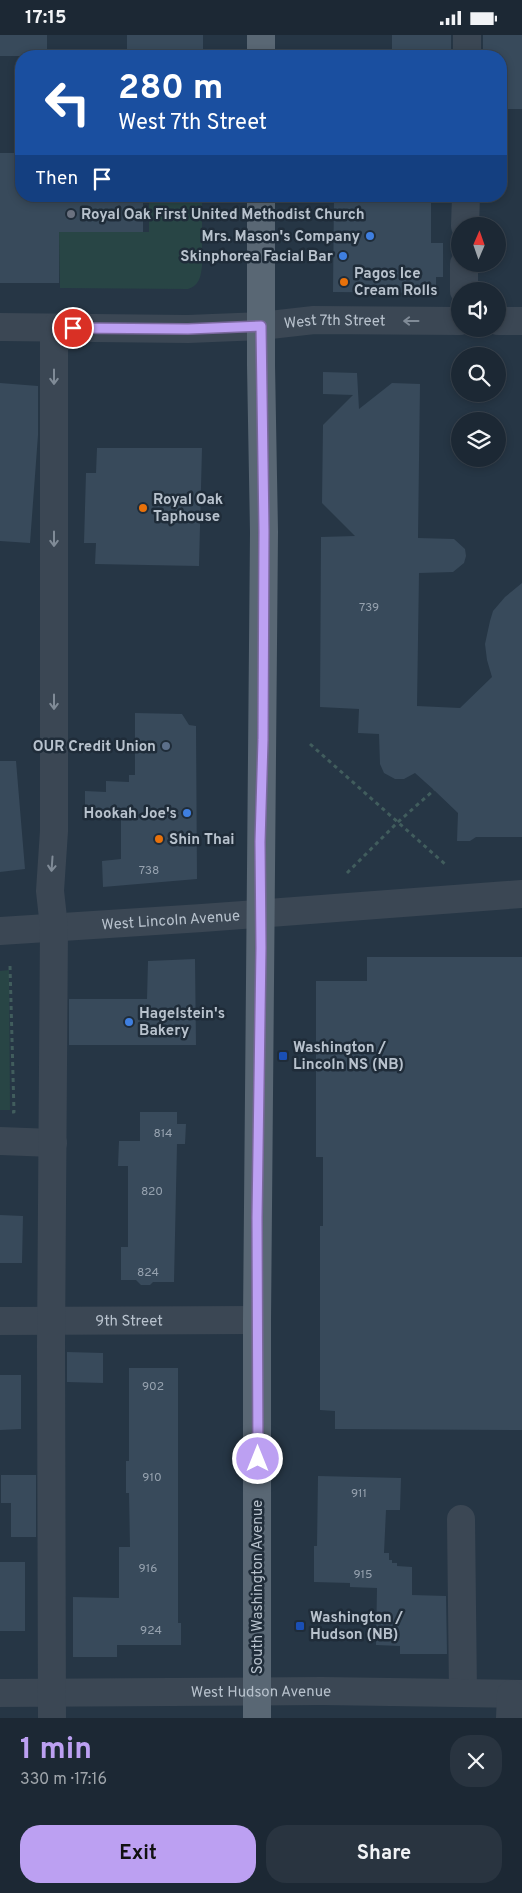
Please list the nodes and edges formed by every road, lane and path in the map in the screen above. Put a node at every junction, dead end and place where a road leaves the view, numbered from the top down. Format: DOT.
graph roads {
  1 [pos="261,35"];
  2 [pos="467,35"];
  3 [pos="261,50"];
  4 [pos="467,50"];
  5 [pos="261,202"];
  6 [pos="466,202"];
  7 [pos="465,217"];
  8 [pos="451,321"];
  9 [pos="506,321"];
  10 [pos="522,321"];
  11 [pos="261,326"];
  12 [pos="0,327"];
  13 [pos="54,328"];
  14 [pos="310,744"];
  15 [pos="434,790"];
  16 [pos="398,822"];
  17 [pos="446,865"];
  18 [pos="347,873"];
  19 [pos="522,894"];
  20 [pos="260,914"];
  21 [pos="54,927"];
  22 [pos="0,931"];
  23 [pos="10,966"];
  24 [pos="7,1113"];
  25 [pos="0,1141"];
  26 [pos="53,1143"];
  27 [pos="257,1320"];
  28 [pos="0,1321"];
  29 [pos="52,1321"];
  30 [pos="461,1519"];
  31 [pos="0,1693"];
  32 [pos="463,1693"];
  33 [pos="514,1702"];
  34 [pos="52,1705"];
  35 [pos="257,1705"];
  1 -- 3 [label="main road"];
  2 -- 4 [label="street"];
  5 -- 11 [label="main road, South Washington Avenue"];
  6 -- 7 [label="street"];
  8 -- 11 [label="street, West 7th Street, one-way"];
  9 -- 10 [label="street"];
  11 -- 13 [label="street, West 7th Street"];
  11 -- 20 [label="main road, South Washington Avenue"];
  12 -- 13 [label="street, West 7th Street"];
  13 -- 21 [label="street, one-way"];
  14 -- 16 [label="path"];
  15 -- 16 [label="path"];
  16 -- 17 [label="path"];
  16 -- 18 [label="path"];
  19 -- 20 [label="street, West Lincoln Avenue"];
  20 -- 21 [label="street, West Lincoln Avenue"];
  20 -- 27 [label="main road, South Washington Avenue"];
  21 -- 22 [label="street, West Lincoln Avenue"];
  21 -- 26 [label="street"];
  23 -- 24 [label="path"];
  25 -- 26 [label="street"];
  26 -- 29 [label="street"];
  27 -- 29 [label="street, 9th Street"];
  27 -- 35 [label="main road, South Washington Avenue"];
  28 -- 29 [label="street, 9th Street"];
  29 -- 34 [label="street"];
  30 -- 32 [label="street"];
  31 -- 34 [label="street, West Hudson Avenue"];
  32 -- 33 [label="street, West Hudson Avenue"];
  32 -- 35 [label="street, West Hudson Avenue"];
  34 -- 35 [label="street, West Hudson Avenue"];
}
